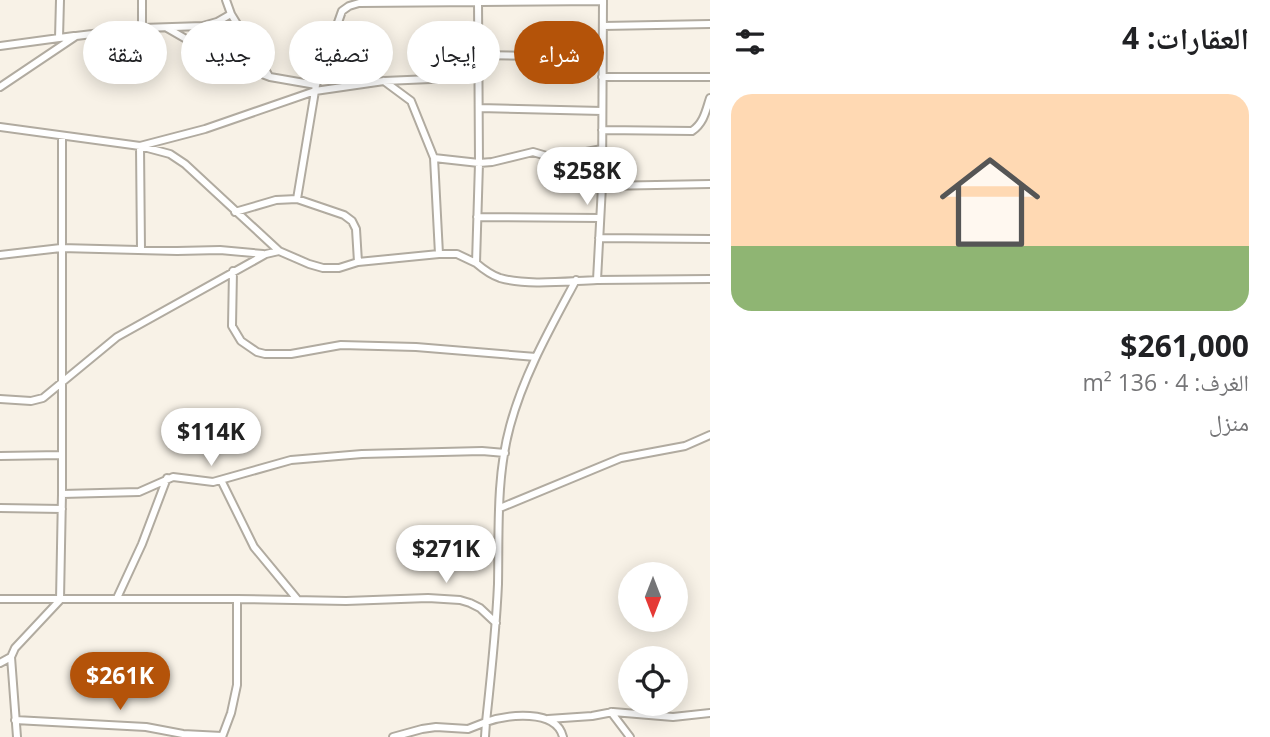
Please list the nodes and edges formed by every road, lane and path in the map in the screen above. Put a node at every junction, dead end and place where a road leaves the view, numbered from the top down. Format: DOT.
graph roads {
  1 [pos="60,0"];
  2 [pos="142,0"];
  3 [pos="226,0"];
  4 [pos="603,0"];
  5 [pos="388,1"];
  6 [pos="478,1"];
  7 [pos="231,14"];
  8 [pos="142,21"];
  9 [pos="235,21"];
  10 [pos="478,21"];
  11 [pos="603,21"];
  12 [pos="710,24"];
  13 [pos="604,26"];
  14 [pos="167,29"];
  15 [pos="83,35"];
  16 [pos="76,36"];
  17 [pos="181,37"];
  18 [pos="59,38"];
  19 [pos="0,46"];
  20 [pos="604,77"];
  21 [pos="275,78"];
  22 [pos="710,78"];
  23 [pos="354,84"];
  24 [pos="388,84"];
  25 [pos="478,84"];
  26 [pos="602,84"];
  27 [pos="0,87"];
  28 [pos="315,88"];
  29 [pos="710,97"];
  30 [pos="479,108"];
  31 [pos="602,111"];
  32 [pos="0,127"];
  33 [pos="602,130"];
  34 [pos="62,136"];
  35 [pos="140,146"];
  36 [pos="602,149"];
  37 [pos="434,158"];
  38 [pos="479,163"];
  39 [pos="710,184"];
  40 [pos="602,186"];
  41 [pos="297,199"];
  42 [pos="235,212"];
  43 [pos="477,217"];
  44 [pos="600,218"];
  45 [pos="599,238"];
  46 [pos="710,239"];
  47 [pos="61,248"];
  48 [pos="141,250"];
  49 [pos="279,251"];
  50 [pos="266,254"];
  51 [pos="439,254"];
  52 [pos="0,255"];
  53 [pos="358,262"];
  54 [pos="476,263"];
  55 [pos="233,271"];
  56 [pos="710,279"];
  57 [pos="576,280"];
  58 [pos="597,280"];
  59 [pos="536,357"];
  60 [pos="62,384"];
  61 [pos="0,399"];
  62 [pos="710,435"];
  63 [pos="505,453"];
  64 [pos="62,455"];
  65 [pos="0,456"];
  66 [pos="167,478"];
  67 [pos="221,480"];
  68 [pos="62,494"];
  69 [pos="0,508"];
  70 [pos="500,508"];
  71 [pos="62,509"];
  72 [pos="117,598"];
  73 [pos="0,599"];
  74 [pos="237,599"];
  75 [pos="297,599"];
  76 [pos="60,600"];
  77 [pos="496,623"];
  78 [pos="11,657"];
  79 [pos="0,663"];
  80 [pos="611,712"];
  81 [pos="710,713"];
  82 [pos="548,719"];
  83 [pos="15,720"];
  84 [pos="486,722"];
  85 [pos="222,736"];
  86 [pos="397,736"];
  87 [pos="17,737"];
  88 [pos="485,737"];
  89 [pos="563,737"];
  90 [pos="630,737"];
  1 -- 18 [label="street"];
  2 -- 8 [label="street"];
  3 -- 7 [label="street"];
  4 -- 6 [label="street"];
  4 -- 11 [label="street"];
  5 -- 6 [label="street"];
  5 -- 28 [label="street"];
  6 -- 10 [label="street"];
  7 -- 9 [label="street"];
  7 -- 14 [label="street"];
  12 -- 13 [label="street"];
  14 -- 17 [label="street"];
  15 -- 16 [label="street"];
  16 -- 18 [label="street"];
  16 -- 27 [label="street"];
  18 -- 19 [label="street"];
  20 -- 22 [label="street"];
  21 -- 28 [label="street"];
  23 -- 28 [label="street"];
  24 -- 37 [label="street"];
  25 -- 30 [label="street"];
  26 -- 31 [label="street"];
  28 -- 35 [label="street"];
  28 -- 41 [label="street"];
  29 -- 33 [label="street"];
  30 -- 31 [label="street"];
  30 -- 38 [label="street"];
  31 -- 33 [label="street"];
  32 -- 34 [label="street"];
  33 -- 36 [label="street"];
  34 -- 35 [label="street"];
  34 -- 47 [label="street"];
  35 -- 42 [label="street"];
  35 -- 48 [label="street"];
  36 -- 38 [label="street"];
  36 -- 40 [label="street"];
  37 -- 38 [label="street"];
  37 -- 51 [label="street"];
  38 -- 43 [label="street"];
  39 -- 40 [label="street"];
  40 -- 44 [label="street"];
  41 -- 42 [label="street"];
  41 -- 53 [label="street"];
  42 -- 49 [label="street"];
  43 -- 44 [label="street"];
  43 -- 54 [label="street"];
  44 -- 45 [label="street"];
  45 -- 46 [label="street"];
  45 -- 58 [label="street"];
  47 -- 48 [label="street"];
  47 -- 52 [label="street"];
  47 -- 60 [label="street"];
  48 -- 50 [label="street"];
  49 -- 50 [label="street"];
  49 -- 53 [label="street"];
  50 -- 55 [label="street"];
  51 -- 53 [label="street"];
  51 -- 54 [label="street"];
  54 -- 57 [label="street"];
  55 -- 59 [label="street"];
  55 -- 60 [label="street"];
  56 -- 58 [label="street"];
  57 -- 58 [label="street"];
  57 -- 59 [label="street"];
  59 -- 63 [label="street"];
  60 -- 61 [label="street"];
  60 -- 64 [label="street"];
  62 -- 70 [label="street"];
  63 -- 67 [label="street"];
  63 -- 70 [label="street"];
  64 -- 65 [label="street"];
  64 -- 68 [label="street"];
  66 -- 67 [label="street"];
  66 -- 68 [label="street"];
  66 -- 72 [label="street"];
  67 -- 75 [label="street"];
  68 -- 71 [label="street"];
  69 -- 71 [label="street"];
  70 -- 77 [label="street"];
  71 -- 76 [label="street"];
  72 -- 74 [label="street"];
  72 -- 76 [label="street"];
  73 -- 76 [label="street"];
  74 -- 75 [label="street"];
  74 -- 85 [label="street"];
  75 -- 77 [label="street"];
  76 -- 78 [label="street"];
  77 -- 84 [label="street"];
  78 -- 79 [label="street"];
  78 -- 83 [label="street"];
  80 -- 81 [label="street"];
  80 -- 82 [label="street"];
  80 -- 90 [label="street"];
  82 -- 84 [label="street"];
  82 -- 89 [label="street"];
  83 -- 85 [label="street"];
  83 -- 87 [label="street"];
  84 -- 86 [label="street"];
  84 -- 88 [label="street"];
}
